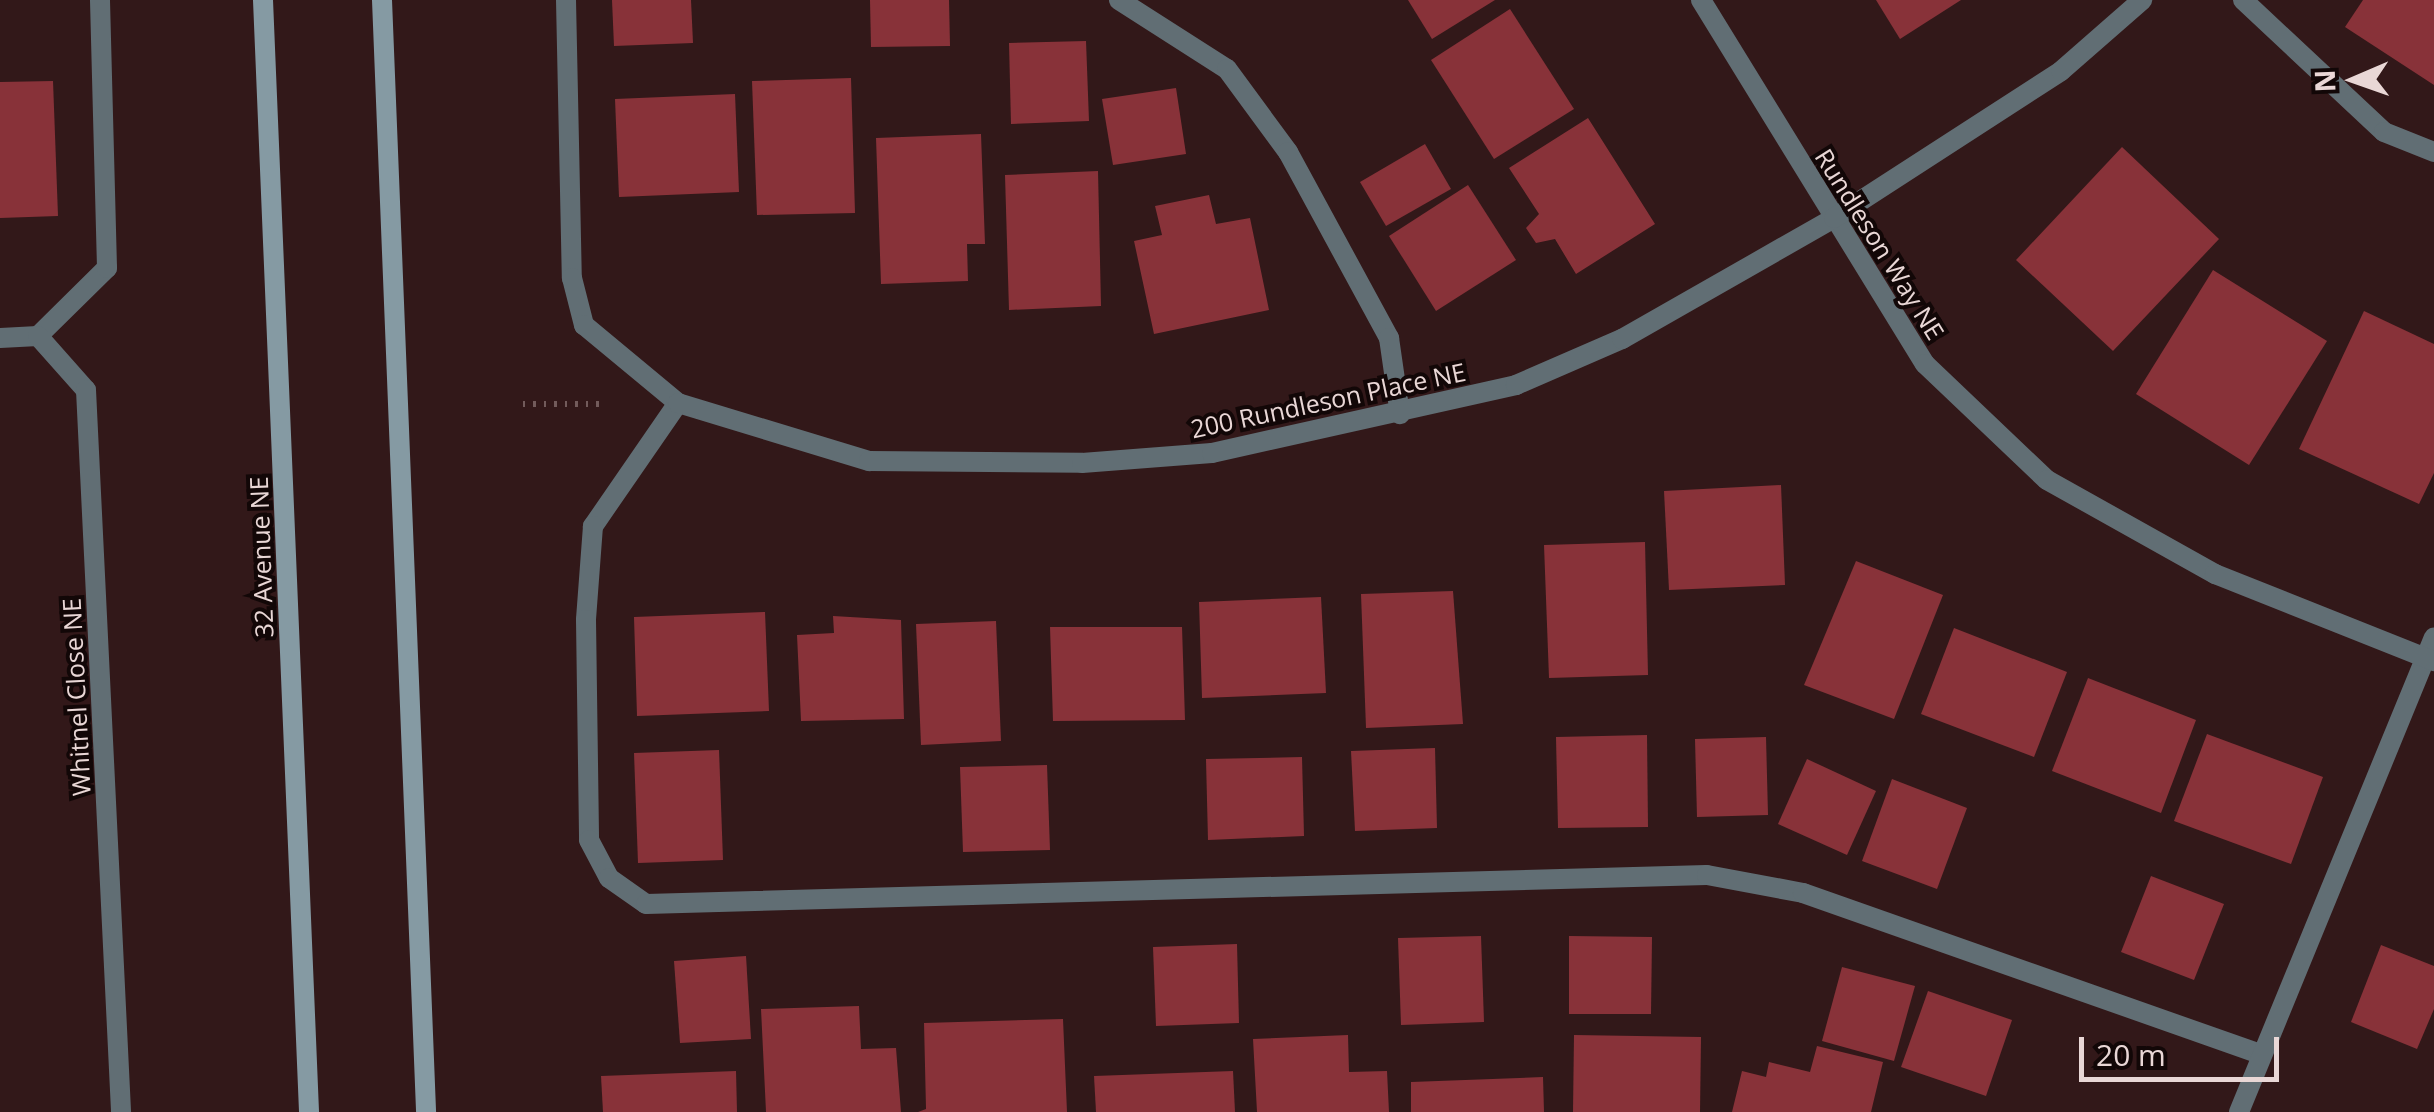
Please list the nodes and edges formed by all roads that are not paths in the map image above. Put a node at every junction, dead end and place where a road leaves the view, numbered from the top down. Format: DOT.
graph roads {
  1 [pos="100,0"];
  2 [pos="263,0"];
  3 [pos="382,0"];
  4 [pos="566,0"];
  5 [pos="1118,0"];
  6 [pos="1702,0"];
  7 [pos="2142,0"];
  8 [pos="2243,0"];
  9 [pos="2434,152"];
  10 [pos="1834,218"];
  11 [pos="38,336"];
  12 [pos="0,338"];
  13 [pos="678,403"];
  14 [pos="1400,414"];
  15 [pos="2434,637"];
  16 [pos="2430,659"];
  17 [pos="2259,1054"];
  18 [pos="121,1112"];
  19 [pos="309,1112"];
  20 [pos="426,1112"];
  21 [pos="2239,1112"];
  1 -- 11 [label="street"];
  2 -- 19 [label="main road, 32 Avenue NE"];
  3 -- 20 [label="main road"];
  4 -- 13 [label="street"];
  5 -- 14 [label="street"];
  6 -- 10 [label="street, Rundleson Way NE"];
  7 -- 10 [label="street, 200 Rundleson Place NE"];
  8 -- 9 [label="street"];
  10 -- 14 [label="street, 200 Rundleson Place NE"];
  10 -- 16 [label="street, Rundleson Way NE"];
  11 -- 12 [label="street"];
  11 -- 18 [label="street, Whitnel Close NE"];
  13 -- 14 [label="street, 200 Rundleson Place NE"];
  13 -- 17 [label="street"];
  15 -- 16 [label="street"];
  16 -- 17 [label="street"];
  17 -- 21 [label="street"];
}
